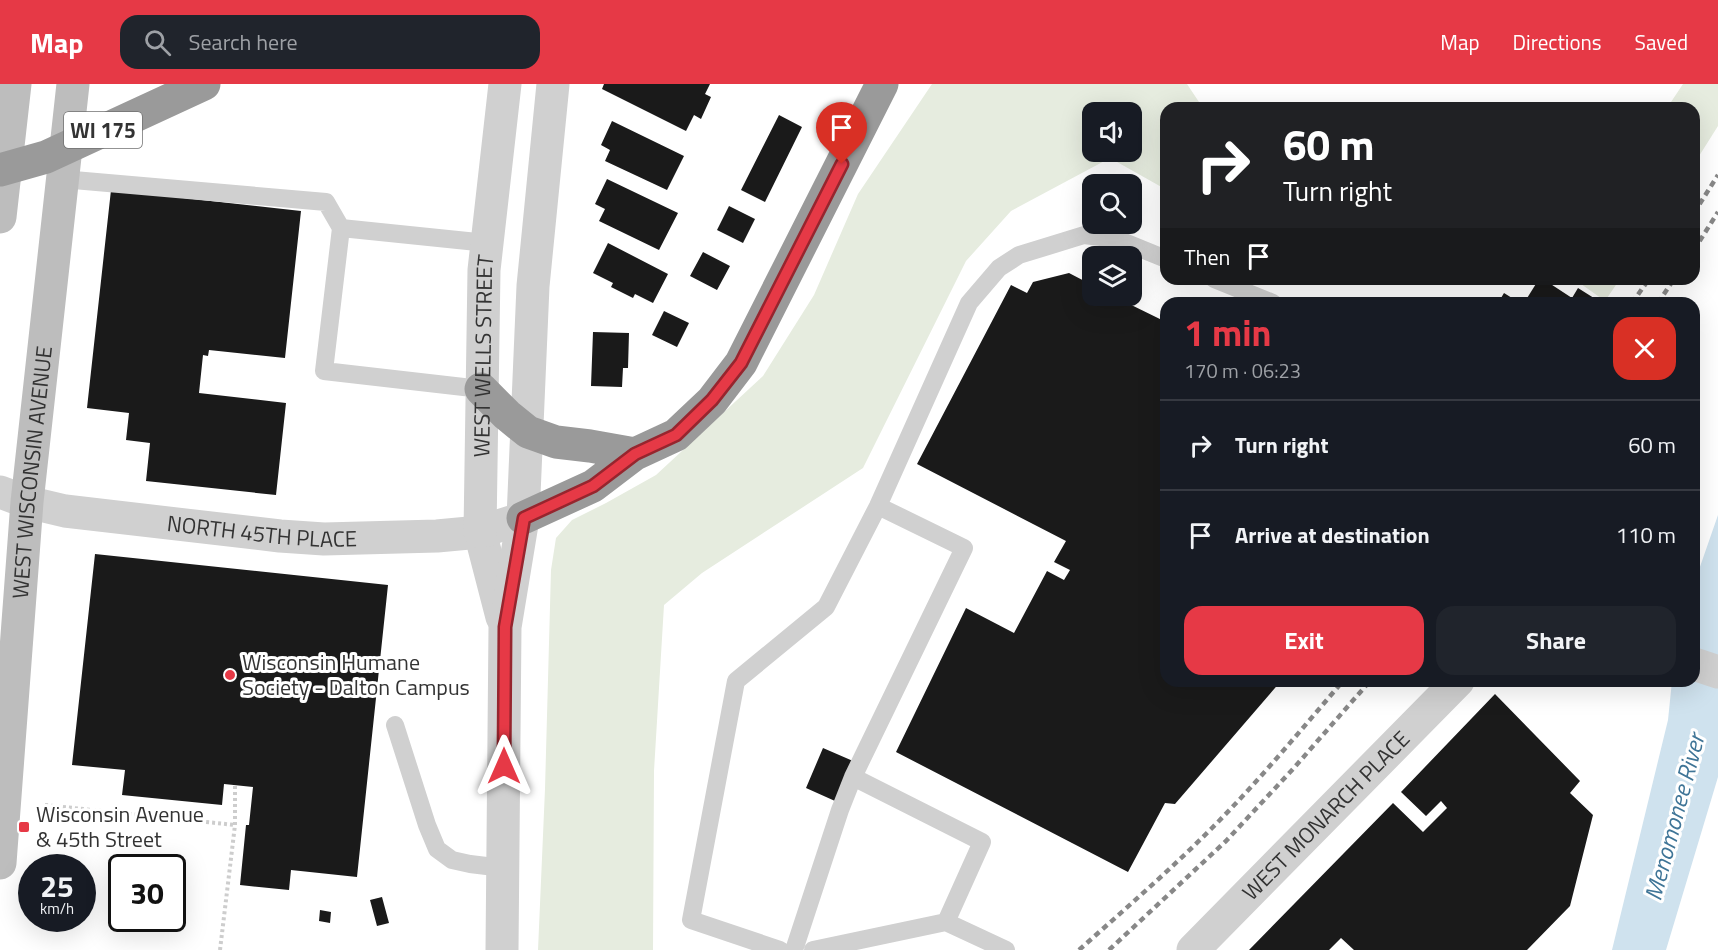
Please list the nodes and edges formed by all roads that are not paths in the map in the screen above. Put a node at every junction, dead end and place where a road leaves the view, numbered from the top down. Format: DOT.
graph roads {
  1 [pos="15,84"];
  2 [pos="73,84"];
  3 [pos="204,84"];
  4 [pos="505,84"];
  5 [pos="553,84"];
  6 [pos="882,84"];
  7 [pos="0,170"];
  8 [pos="62,179"];
  9 [pos="1,211"];
  10 [pos="341,228"];
  11 [pos="487,243"];
  12 [pos="1160,257"];
  13 [pos="1229,285"];
  14 [pos="1258,297"];
  15 [pos="482,389"];
  16 [pos="528,432"];
  17 [pos="635,454"];
  18 [pos="13,497"];
  19 [pos="878,506"];
  20 [pos="524,518"];
  21 [pos="480,532"];
  22 [pos="505,627"];
  23 [pos="1700,666"];
  24 [pos="1718,672"];
  25 [pos="1452,687"];
  26 [pos="395,725"];
  27 [pos="5,726"];
  28 [pos="853,777"];
  29 [pos="0,863"];
  30 [pos="503,868"];
  31 [pos="946,922"];
  32 [pos="502,950"];
  33 [pos="780,950"];
  34 [pos="794,950"];
  35 [pos="813,950"];
  36 [pos="1006,950"];
  37 [pos="1194,950"];
  1 -- 9 [label="main road"];
  2 -- 8 [label="main road, WEST WISCONSIN AVENUE"];
  3 -- 7 [label="highway, WI 175"];
  4 -- 11 [label="street, WEST WELLS STREET"];
  5 -- 16 [label="street, WEST WELLS STREET"];
  6 -- 17 [label="highway"];
  8 -- 10 [label="lane"];
  8 -- 18 [label="main road, WEST WISCONSIN AVENUE"];
  10 -- 11 [label="lane"];
  10 -- 15 [label="lane"];
  11 -- 15 [label="street, WEST WELLS STREET"];
  12 -- 19 [label="lane"];
  13 -- 14 [label="lane"];
  15 -- 16 [label="highway"];
  15 -- 21 [label="street, WEST WELLS STREET"];
  16 -- 17 [label="highway"];
  16 -- 20 [label="street, WEST WELLS STREET"];
  17 -- 20 [label="highway"];
  18 -- 21 [label="street, NORTH 45TH PLACE"];
  18 -- 27 [label="main road, WEST WISCONSIN AVENUE"];
  19 -- 28 [label="lane"];
  19 -- 33 [label="lane"];
  20 -- 21 [label="street, NORTH 45TH PLACE"];
  20 -- 22 [label="street, WEST WELLS STREET"];
  21 -- 22 [label="street, WEST WELLS STREET"];
  22 -- 30 [label="street, WEST WELLS STREET"];
  23 -- 24 [label="street"];
  25 -- 37 [label="street, WEST MONARCH PLACE"];
  26 -- 30 [label="lane"];
  27 -- 29 [label="main road, WEST WISCONSIN AVENUE"];
  28 -- 31 [label="lane"];
  28 -- 34 [label="lane"];
  30 -- 32 [label="street, WEST WELLS STREET"];
  31 -- 35 [label="lane"];
  31 -- 36 [label="lane"];
}
